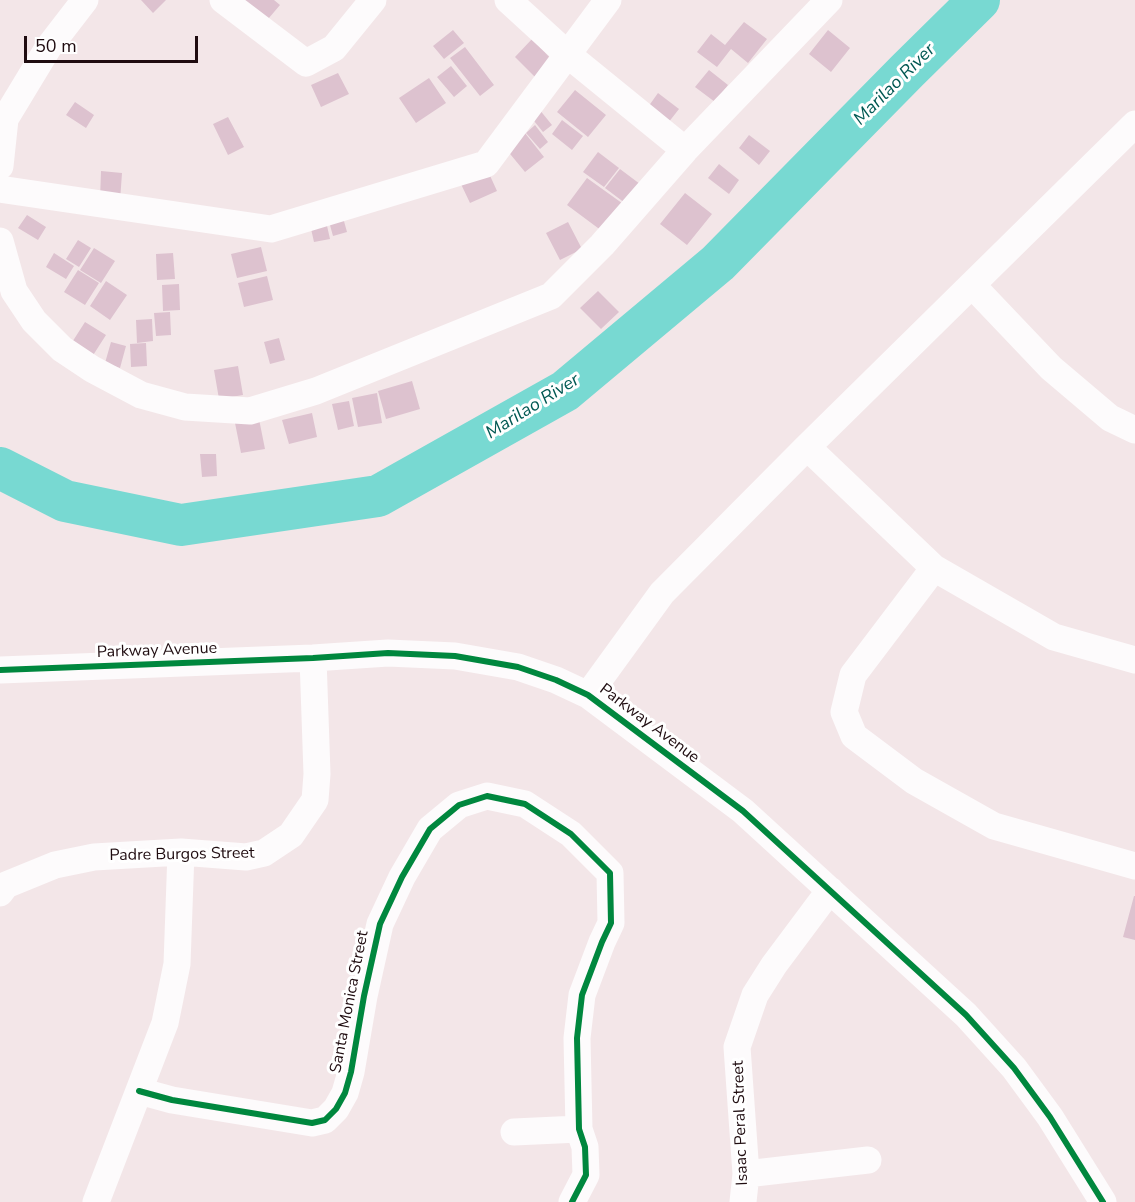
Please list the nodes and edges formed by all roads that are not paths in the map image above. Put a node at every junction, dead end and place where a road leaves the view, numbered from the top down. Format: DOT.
graph roads {
  1 [pos="85,0"];
  2 [pos="223,0"];
  3 [pos="373,0"];
  4 [pos="508,0"];
  5 [pos="608,0"];
  6 [pos="829,0"];
  7 [pos="567,54"];
  8 [pos="1135,124"];
  9 [pos="685,150"];
  10 [pos="0,166"];
  11 [pos="0,189"];
  12 [pos="0,241"];
  13 [pos="972,285"];
  14 [pos="1135,430"];
  15 [pos="807,447"];
  16 [pos="934,568"];
  17 [pos="312,658"];
  18 [pos="1135,660"];
  19 [pos="0,670"];
  20 [pos="588,695"];
  21 [pos="181,852"];
  22 [pos="1135,866"];
  23 [pos="830,890"];
  24 [pos="0,893"];
  25 [pos="139,1091"];
  26 [pos="579,1129"];
  27 [pos="514,1132"];
  28 [pos="868,1160"];
  29 [pos="746,1174"];
  30 [pos="96,1202"];
  31 [pos="572,1202"];
  32 [pos="743,1202"];
  33 [pos="1103,1202"];
  1 -- 10 [label="street"];
  2 -- 3 [label="street"];
  4 -- 7 [label="street"];
  5 -- 7 [label="street"];
  6 -- 9 [label="street"];
  7 -- 9 [label="street"];
  7 -- 11 [label="street"];
  8 -- 13 [label="street"];
  9 -- 12 [label="street"];
  13 -- 14 [label="street"];
  13 -- 15 [label="street"];
  15 -- 16 [label="street"];
  15 -- 20 [label="street"];
  16 -- 18 [label="street"];
  16 -- 22 [label="street"];
  17 -- 19 [label="street, Parkway Avenue"];
  17 -- 20 [label="street, Parkway Avenue"];
  17 -- 21 [label="street, Padre Burgos Street"];
  20 -- 23 [label="street, Parkway Avenue"];
  21 -- 24 [label="street, Padre Burgos Street"];
  21 -- 25 [label="street"];
  23 -- 29 [label="street, Isaac Peral Street"];
  23 -- 33 [label="street, Parkway Avenue"];
  25 -- 26 [label="street, Santa Monica Street"];
  25 -- 30 [label="street"];
  26 -- 27 [label="street"];
  26 -- 31 [label="street, Santa Monica Street"];
  28 -- 29 [label="street"];
  29 -- 32 [label="street, Isaac Peral Street"];
}
